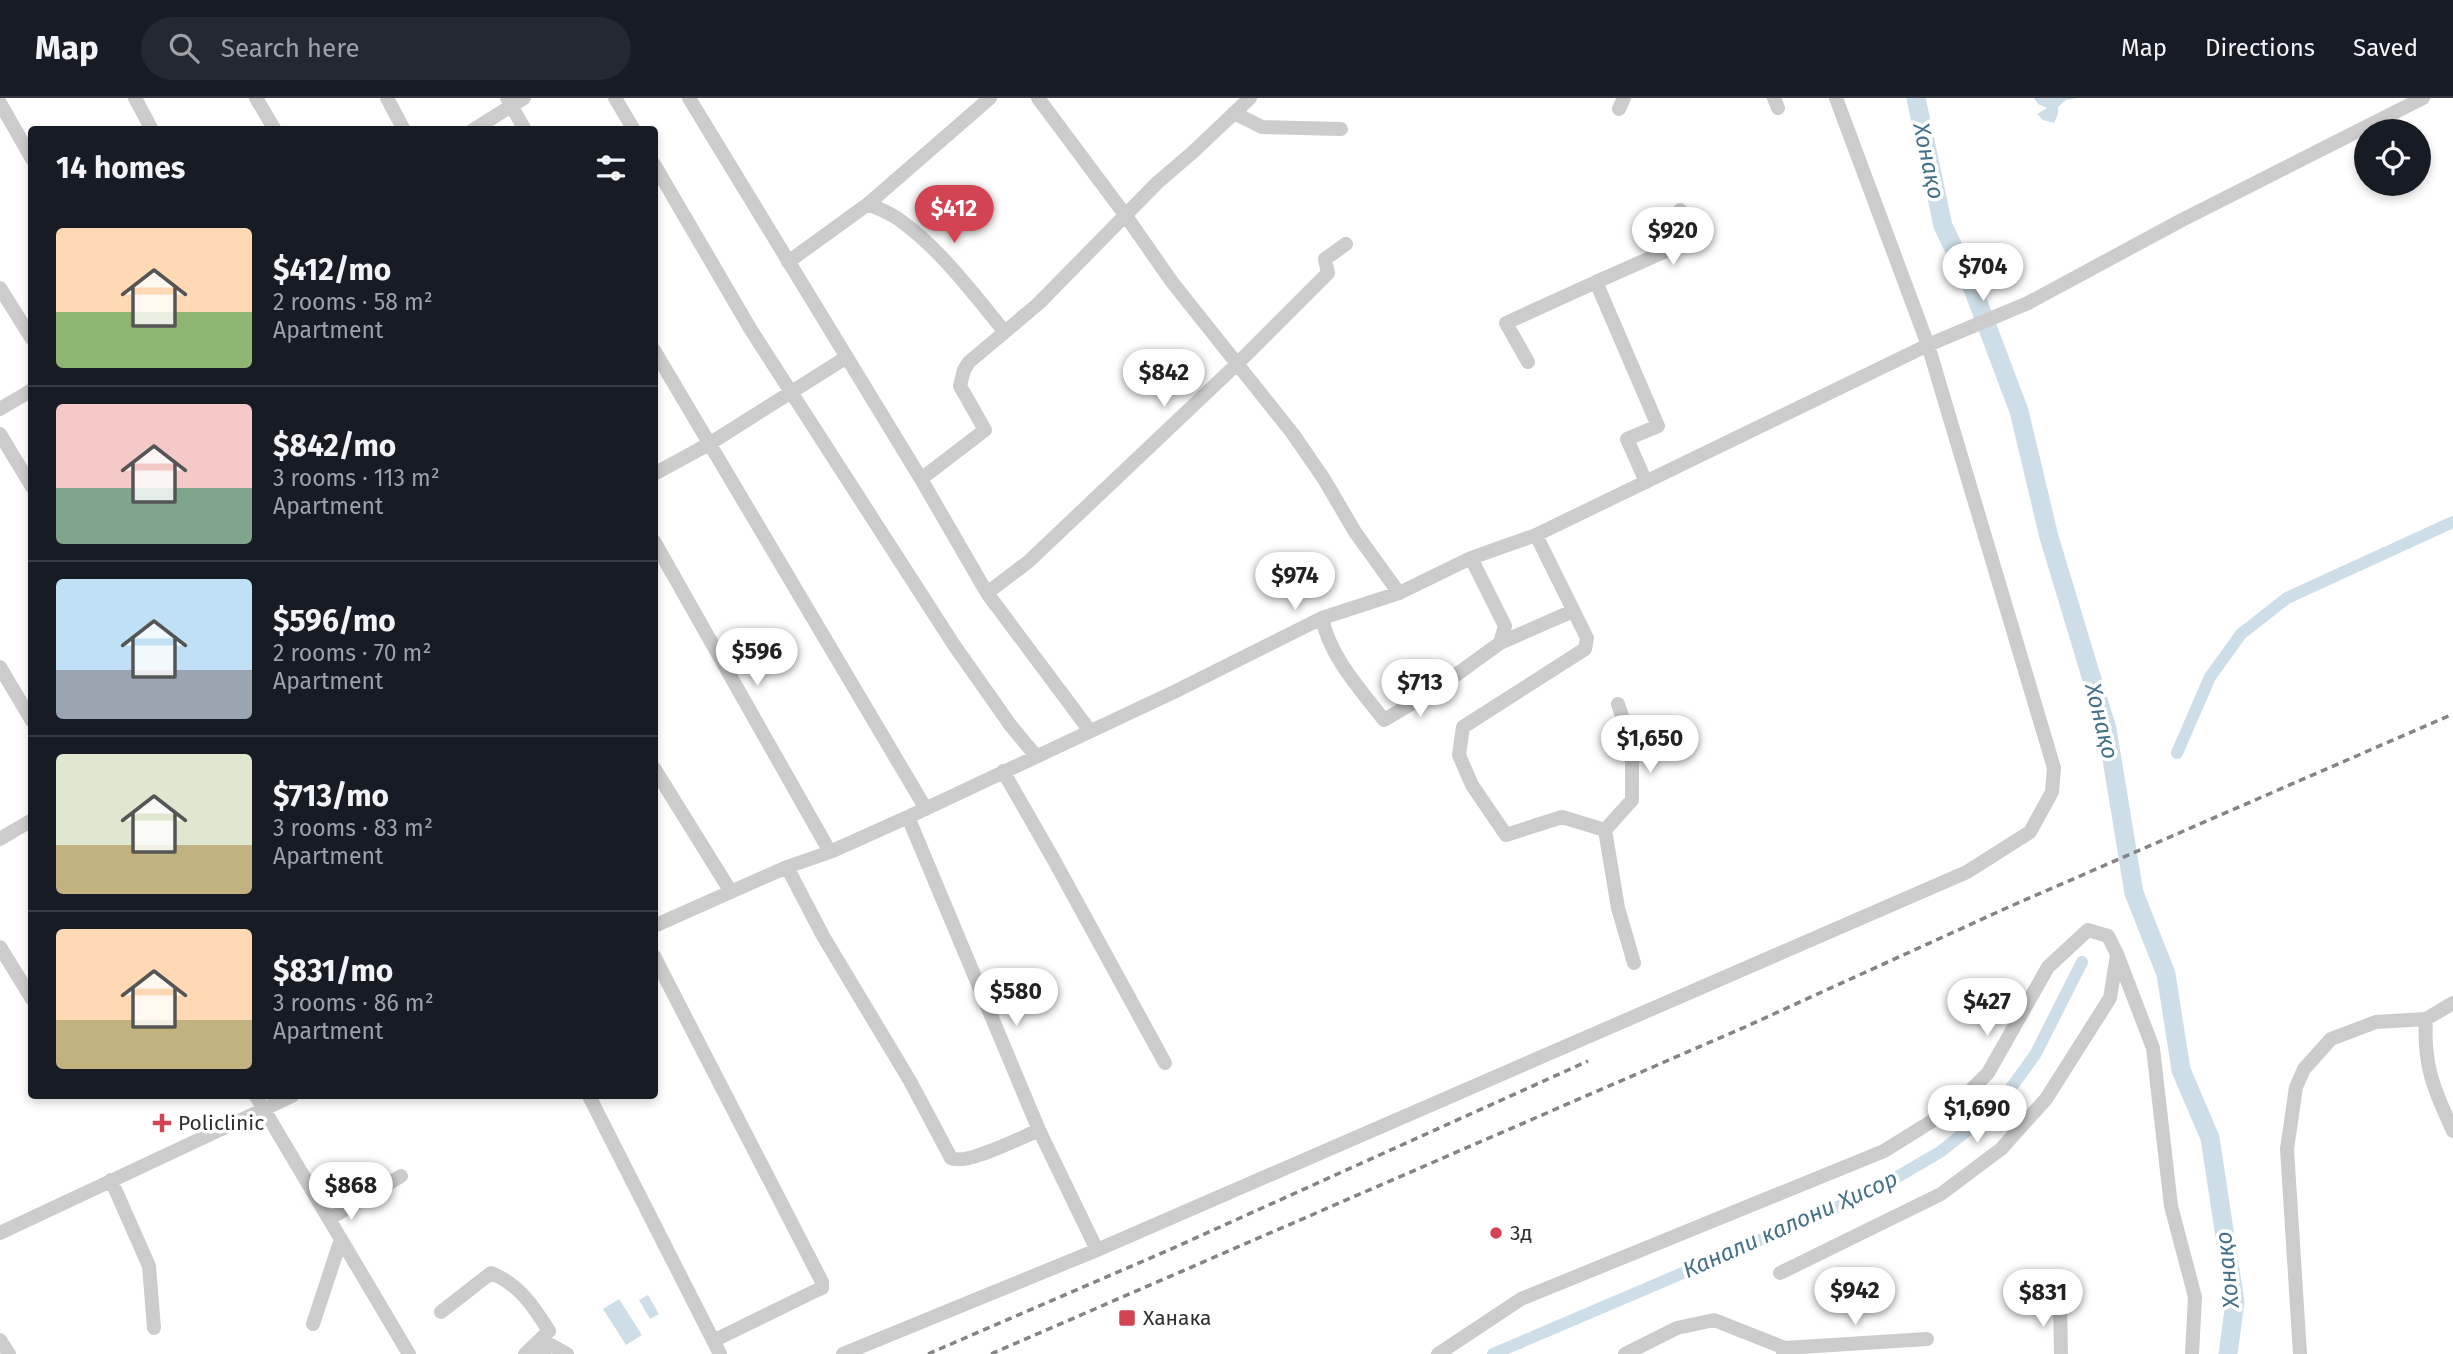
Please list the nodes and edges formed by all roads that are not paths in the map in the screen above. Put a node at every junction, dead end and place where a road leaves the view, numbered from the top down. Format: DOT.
graph roads {
  1 [pos="135,98"];
  2 [pos="256,98"];
  3 [pos="387,98"];
  4 [pos="615,98"];
  5 [pos="689,98"];
  6 [pos="990,98"];
  7 [pos="1038,98"];
  8 [pos="1250,98"];
  9 [pos="1836,98"];
  10 [pos="2423,98"];
  11 [pos="514,101"];
  12 [pos="0,103"];
  13 [pos="1234,113"];
  14 [pos="150,126"];
  15 [pos="273,126"];
  16 [pos="402,126"];
  17 [pos="479,126"];
  18 [pos="523,126"];
  19 [pos="632,126"];
  20 [pos="1341,129"];
  21 [pos="28,152"];
  22 [pos="658,171"];
  23 [pos="868,204"];
  24 [pos="1680,210"];
  25 [pos="1126,216"];
  26 [pos="1346,244"];
  27 [pos="788,262"];
  28 [pos="1596,282"];
  29 [pos="0,288"];
  30 [pos="1004,331"];
  31 [pos="28,333"];
  32 [pos="1928,345"];
  33 [pos="658,357"];
  34 [pos="847,357"];
  35 [pos="1528,362"];
  36 [pos="1237,364"];
  37 [pos="28,392"];
  38 [pos="790,392"];
  39 [pos="0,409"];
  40 [pos="0,434"];
  41 [pos="709,444"];
  42 [pos="658,472"];
  43 [pos="921,479"];
  44 [pos="28,480"];
  45 [pos="1646,482"];
  46 [pos="1536,535"];
  47 [pos="658,548"];
  48 [pos="1471,558"];
  49 [pos="987,593"];
  50 [pos="1399,593"];
  51 [pos="1573,611"];
  52 [pos="1322,618"];
  53 [pos="1500,643"];
  54 [pos="0,667"];
  55 [pos="1618,704"];
  56 [pos="28,714"];
  57 [pos="1090,732"];
  58 [pos="1036,756"];
  59 [pos="1003,771"];
  60 [pos="658,774"];
  61 [pos="926,809"];
  62 [pos="908,817"];
  63 [pos="28,822"];
  64 [pos="1605,830"];
  65 [pos="0,839"];
  66 [pos="830,852"];
  67 [pos="787,867"];
  68 [pos="731,892"];
  69 [pos="658,924"];
  70 [pos="0,947"];
  71 [pos="2118,954"];
  72 [pos="1634,962"];
  73 [pos="658,964"];
  74 [pos="28,992"];
  75 [pos="2453,1003"];
  76 [pos="2427,1019"];
  77 [pos="1164,1063"];
  78 [pos="591,1099"];
  79 [pos="260,1102"];
  80 [pos="1040,1130"];
  81 [pos="2453,1131"];
  82 [pos="401,1176"];
  83 [pos="111,1180"];
  84 [pos="329,1219"];
  85 [pos="0,1233"];
  86 [pos="341,1239"];
  87 [pos="1097,1250"];
  88 [pos="1780,1273"];
  89 [pos="2060,1302"];
  90 [pos="441,1312"];
  91 [pos="313,1324"];
  92 [pos="154,1328"];
  93 [pos="1927,1339"];
  94 [pos="0,1340"];
  95 [pos="716,1347"];
  96 [pos="1786,1352"];
  97 [pos="9,1354"];
  98 [pos="409,1354"];
  99 [pos="525,1354"];
  100 [pos="539,1354"];
  101 [pos="567,1354"];
  102 [pos="843,1354"];
  103 [pos="1438,1354"];
  104 [pos="1625,1354"];
  105 [pos="2062,1354"];
  106 [pos="2192,1354"];
  107 [pos="2300,1354"];
  1 -- 14 [label="street"];
  2 -- 15 [label="street"];
  3 -- 16 [label="street"];
  4 -- 19 [label="street"];
  5 -- 27 [label="street"];
  6 -- 23 [label="street"];
  7 -- 25 [label="street"];
  8 -- 13 [label="street"];
  9 -- 32 [label="street"];
  10 -- 32 [label="street"];
  11 -- 17 [label="street"];
  11 -- 18 [label="street"];
  12 -- 21 [label="street"];
  13 -- 20 [label="street"];
  13 -- 25 [label="street"];
  22 -- 38 [label="street"];
  23 -- 27 [label="street"];
  23 -- 30 [label="street"];
  24 -- 28 [label="street"];
  25 -- 30 [label="street"];
  25 -- 36 [label="street"];
  26 -- 36 [label="street"];
  27 -- 34 [label="street"];
  28 -- 35 [label="street"];
  28 -- 45 [label="street"];
  29 -- 31 [label="street"];
  30 -- 43 [label="street"];
  32 -- 45 [label="street"];
  32 -- 87 [label="street"];
  33 -- 41 [label="street"];
  34 -- 38 [label="street"];
  34 -- 43 [label="street"];
  36 -- 49 [label="street"];
  36 -- 50 [label="street"];
  37 -- 39 [label="street"];
  38 -- 41 [label="street"];
  38 -- 58 [label="street"];
  40 -- 44 [label="street"];
  41 -- 42 [label="street"];
  41 -- 61 [label="street"];
  43 -- 49 [label="street"];
  45 -- 46 [label="street"];
  46 -- 48 [label="street"];
  46 -- 51 [label="street"];
  47 -- 66 [label="street"];
  48 -- 50 [label="street"];
  48 -- 53 [label="street"];
  49 -- 57 [label="street"];
  50 -- 52 [label="street"];
  51 -- 53 [label="street"];
  51 -- 64 [label="street"];
  52 -- 53 [label="street"];
  52 -- 57 [label="street"];
  54 -- 56 [label="street"];
  55 -- 64 [label="street"];
  57 -- 58 [label="street"];
  58 -- 59 [label="street"];
  59 -- 61 [label="street"];
  59 -- 77 [label="street"];
  60 -- 68 [label="street"];
  61 -- 62 [label="street"];
  62 -- 66 [label="street"];
  62 -- 80 [label="street"];
  63 -- 65 [label="street"];
  64 -- 72 [label="street"];
  66 -- 67 [label="street"];
  67 -- 68 [label="street"];
  67 -- 80 [label="street"];
  68 -- 69 [label="street"];
  70 -- 74 [label="street"];
  71 -- 88 [label="street"];
  71 -- 103 [label="street"];
  71 -- 106 [label="street"];
  73 -- 95 [label="street"];
  75 -- 76 [label="street"];
  76 -- 81 [label="street"];
  76 -- 107 [label="street"];
  78 -- 95 [label="street"];
  79 -- 83 [label="street"];
  79 -- 84 [label="street"];
  80 -- 87 [label="street"];
  82 -- 84 [label="street"];
  83 -- 85 [label="street"];
  83 -- 92 [label="street"];
  84 -- 86 [label="street"];
  86 -- 91 [label="street"];
  86 -- 98 [label="street"];
  87 -- 102 [label="street"];
  89 -- 105 [label="street"];
  90 -- 99 [label="street"];
  93 -- 96 [label="street"];
  94 -- 97 [label="street"];
  96 -- 104 [label="street"];
  100 -- 101 [label="street"];
}
